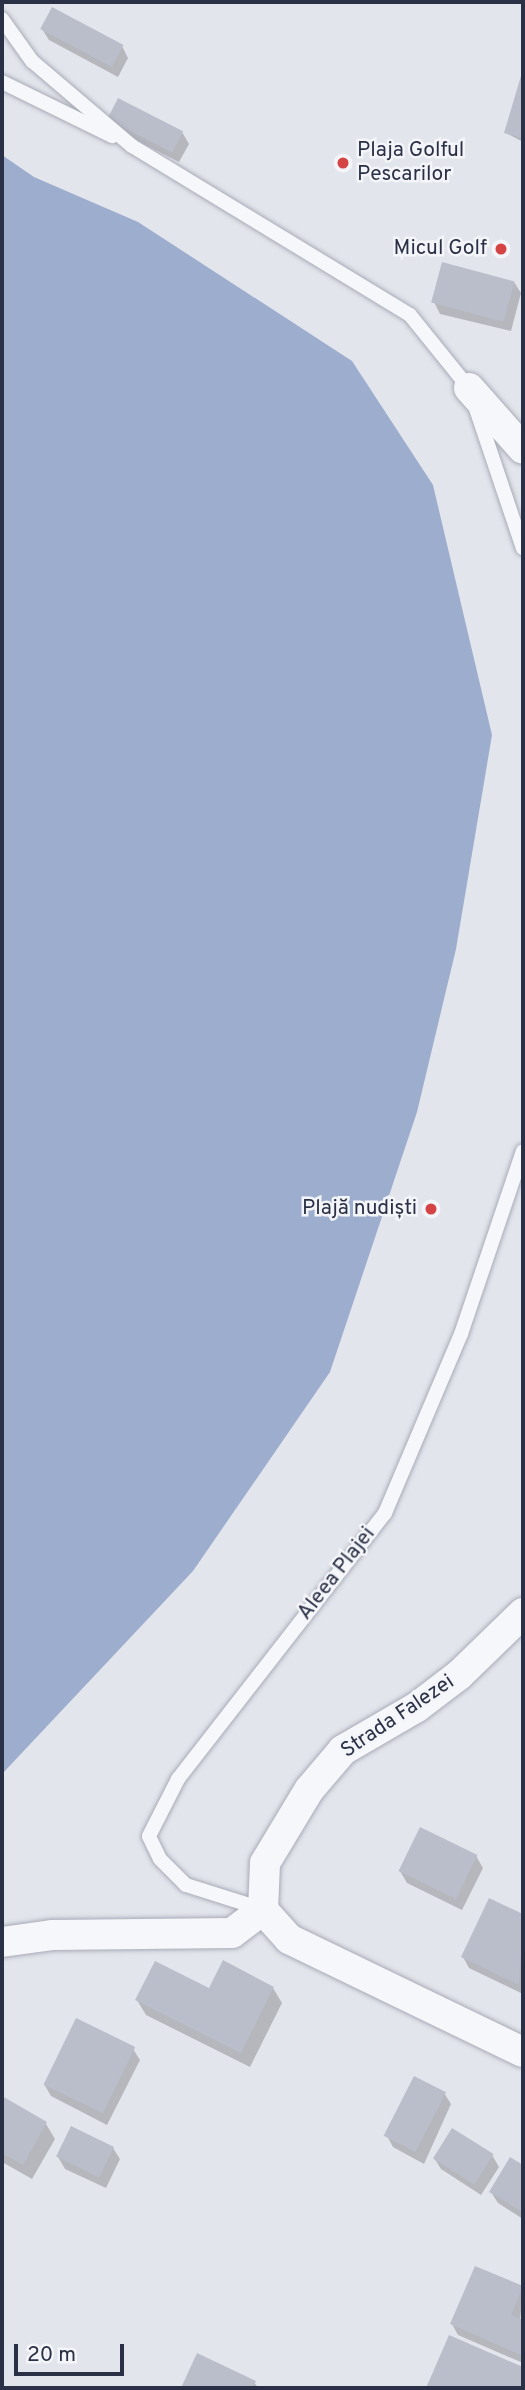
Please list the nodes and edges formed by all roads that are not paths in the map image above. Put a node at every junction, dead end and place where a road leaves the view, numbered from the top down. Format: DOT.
graph roads {
  1 [pos="2,19"];
  2 [pos="2,82"];
  3 [pos="132,146"];
  4 [pos="469,388"];
  5 [pos="523,449"];
  6 [pos="523,548"];
  7 [pos="523,1151"];
  8 [pos="523,1613"];
  9 [pos="263,1910"];
  10 [pos="2,1942"];
  11 [pos="523,2052"];
  1 -- 3 [label="lane"];
  2 -- 3 [label="lane"];
  3 -- 4 [label="lane"];
  4 -- 5 [label="street"];
  4 -- 6 [label="lane"];
  7 -- 9 [label="lane, Aleea Plajei"];
  8 -- 9 [label="street, Strada Falezei"];
  9 -- 10 [label="street"];
  9 -- 11 [label="street"];
}
